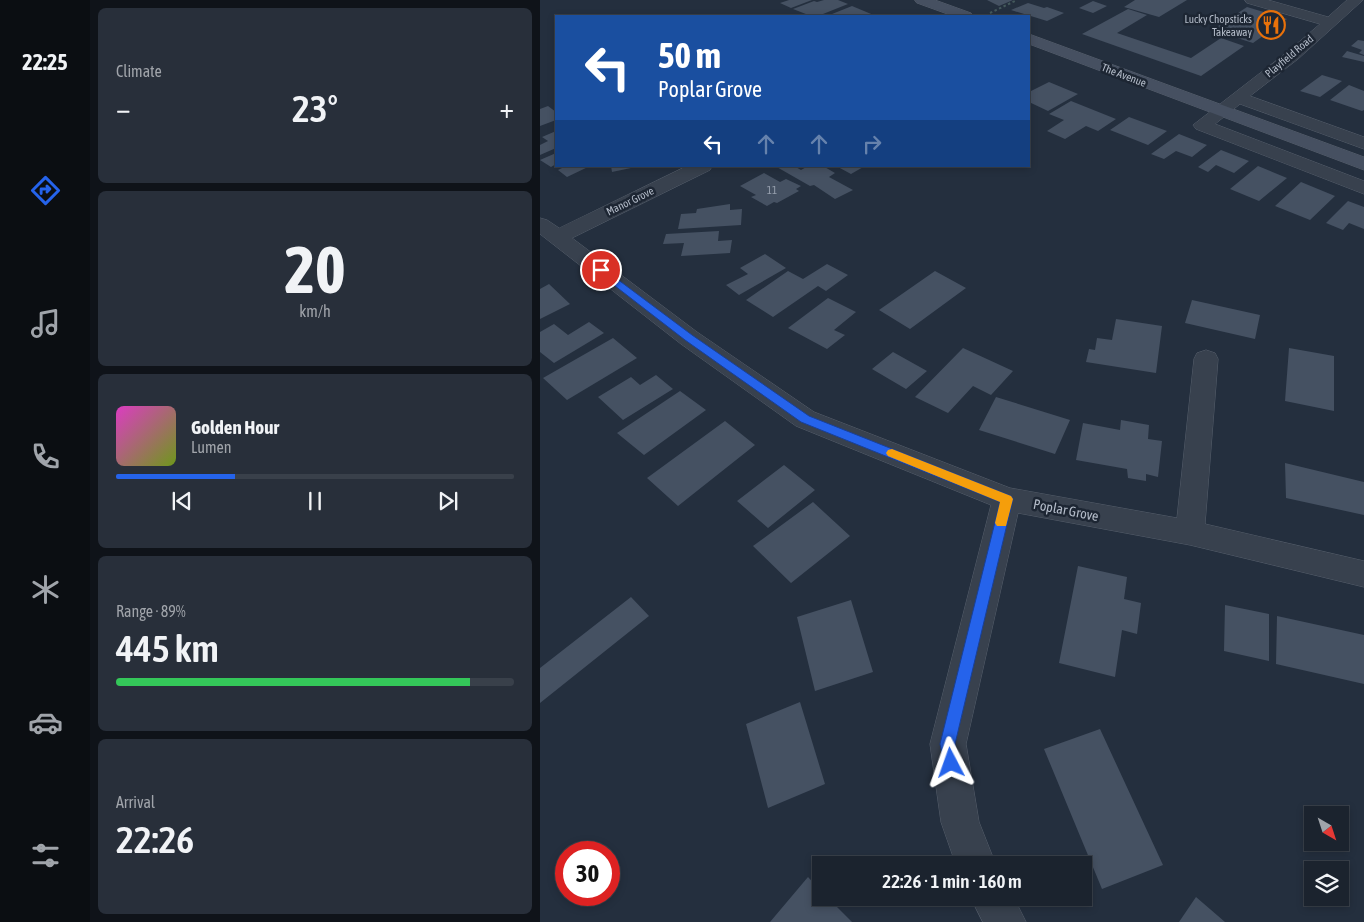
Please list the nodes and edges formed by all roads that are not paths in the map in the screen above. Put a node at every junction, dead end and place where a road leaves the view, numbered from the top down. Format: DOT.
graph roads {
  1 [pos="922,0"];
  2 [pos="1252,0"];
  3 [pos="1356,0"];
  4 [pos="963,15"];
  5 [pos="1330,22"];
  6 [pos="1030,39"];
  7 [pos="1238,98"];
  8 [pos="1219,111"];
  9 [pos="1364,143"];
  10 [pos="1364,164"];
  11 [pos="700,167"];
  12 [pos="1364,188"];
  13 [pos="548,230"];
  14 [pos="1206,359"];
  15 [pos="1007,499"];
  16 [pos="1190,533"];
  17 [pos="1364,574"];
  18 [pos="973,856"];
  19 [pos="996,906"];
  20 [pos="1006,922"];
  1 -- 4 [label="street"];
  2 -- 5 [label="street"];
  3 -- 5 [label="street, Playfield Road"];
  5 -- 7 [label="street, Playfield Road"];
  6 -- 8 [label="street, The Avenue"];
  7 -- 8 [label="street, Playfield Road"];
  7 -- 9 [label="street"];
  8 -- 10 [label="street, The Avenue"];
  8 -- 12 [label="street"];
  11 -- 13 [label="street, Manor Grove"];
  13 -- 15 [label="street, Poplar Grove"];
  14 -- 16 [label="street"];
  15 -- 16 [label="street, Poplar Grove"];
  15 -- 18 [label="street"];
  16 -- 17 [label="street, Poplar Grove"];
  19 -- 20 [label="street"];
}
